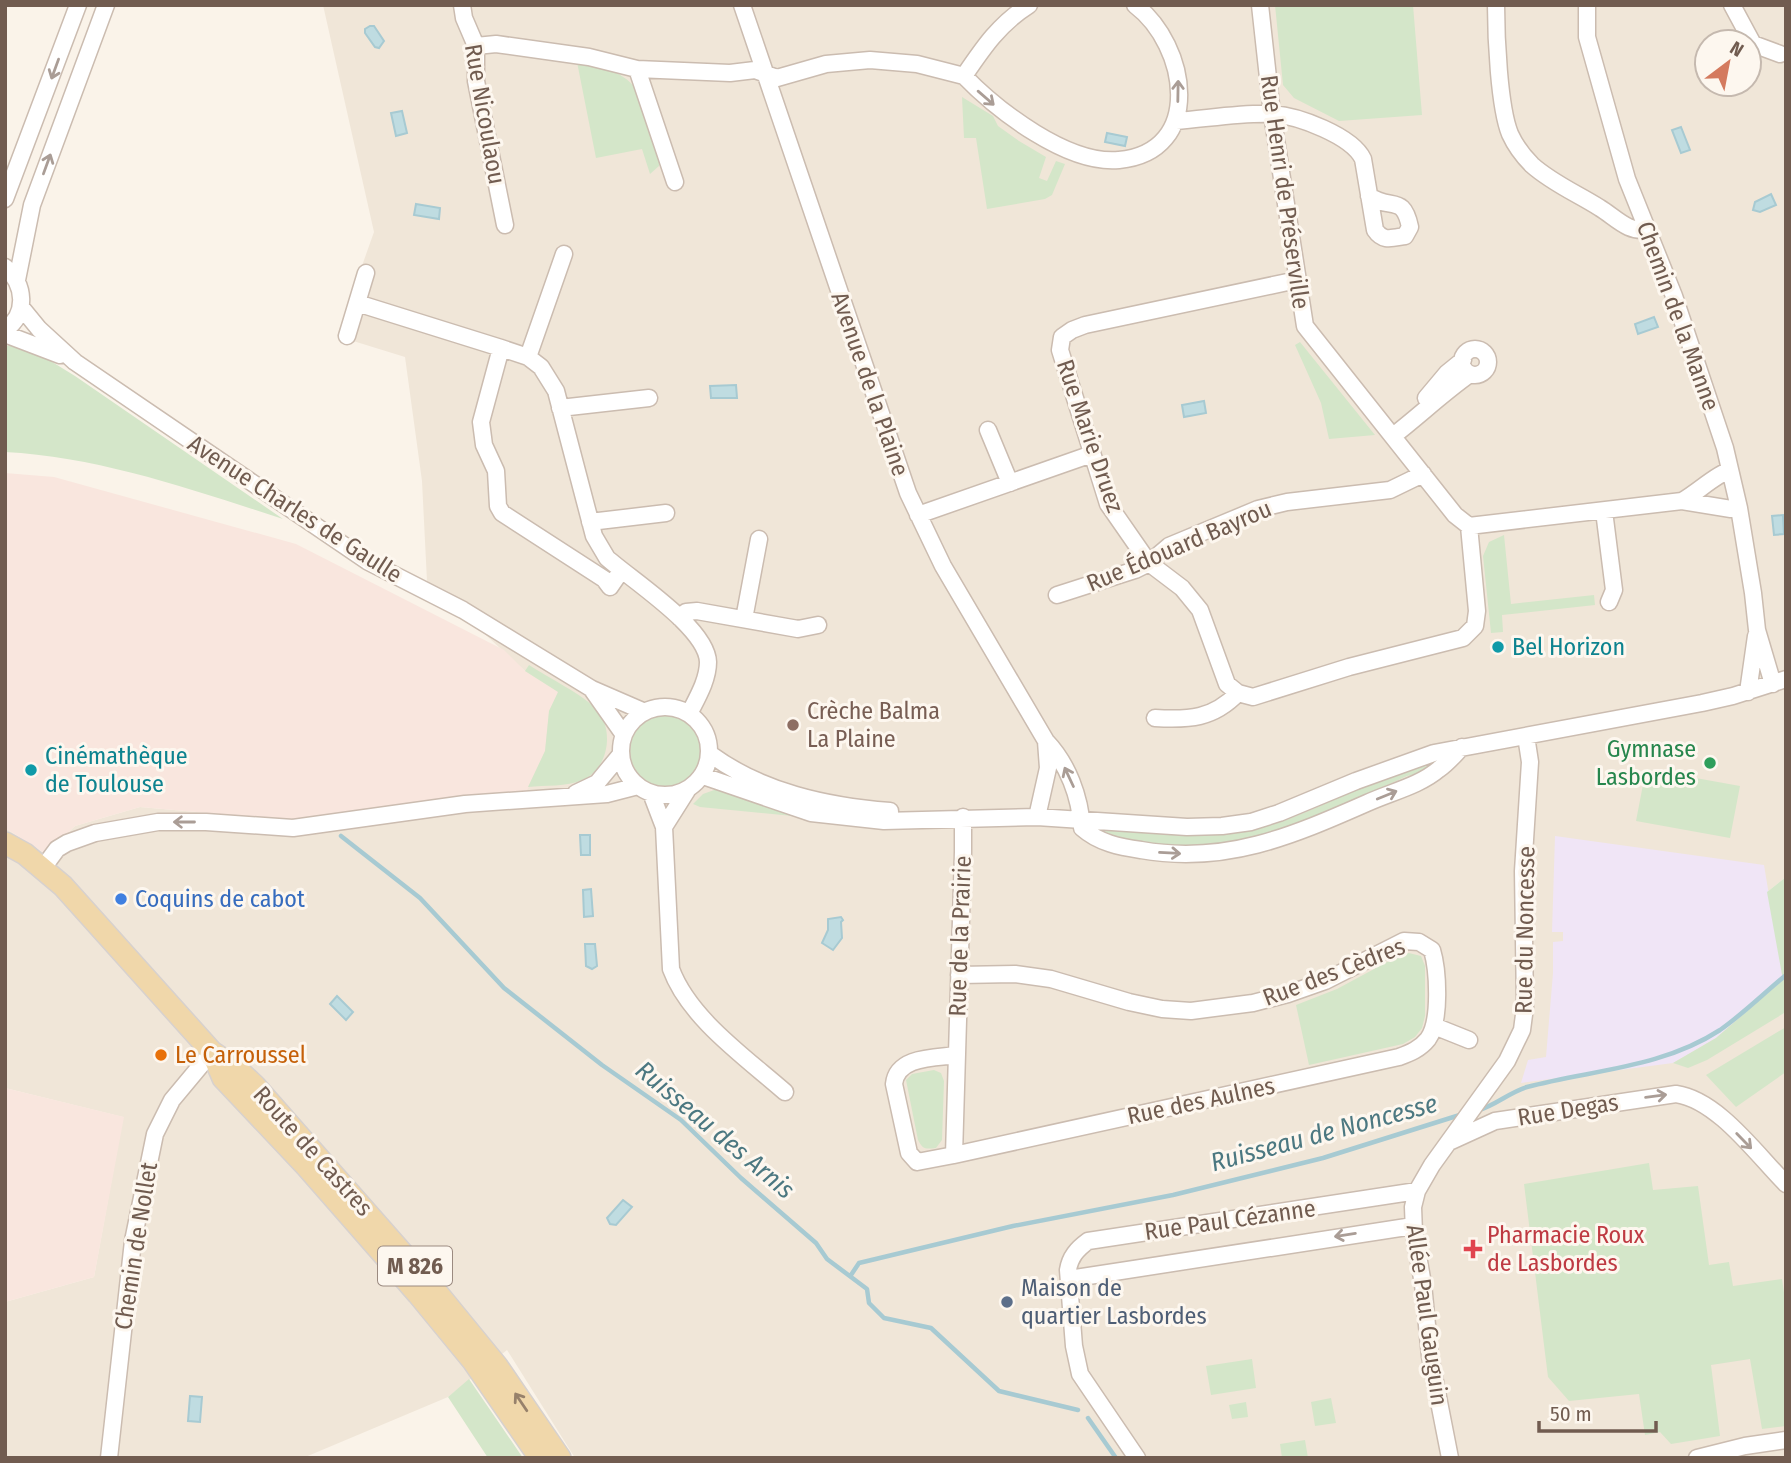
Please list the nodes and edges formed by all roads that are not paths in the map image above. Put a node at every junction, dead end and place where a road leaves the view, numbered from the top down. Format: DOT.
graph roads {
  1 [pos="78,5"];
  2 [pos="106,5"];
  3 [pos="462,5"];
  4 [pos="742,5"];
  5 [pos="1029,5"];
  6 [pos="1135,5"];
  7 [pos="1260,5"];
  8 [pos="1496,5"];
  9 [pos="1587,5"];
  10 [pos="1732,5"];
  11 [pos="476,46"];
  12 [pos="1780,54"];
  13 [pos="637,69"];
  14 [pos="766,74"];
  15 [pos="964,76"];
  16 [pos="1272,114"];
  17 [pos="1176,121"];
  18 [pos="675,182"];
  19 [pos="1369,196"];
  20 [pos="5,199"];
  21 [pos="1636,203"];
  22 [pos="1602,209"];
  23 [pos="505,225"];
  24 [pos="1648,229"];
  25 [pos="564,254"];
  26 [pos="5,267"];
  27 [pos="366,272"];
  28 [pos="17,280"];
  29 [pos="1297,280"];
  30 [pos="357,303"];
  31 [pos="21,307"];
  32 [pos="5,332"];
  33 [pos="347,336"];
  34 [pos="44,342"];
  35 [pos="501,348"];
  36 [pos="528,357"];
  37 [pos="1466,367"];
  38 [pos="649,398"];
  39 [pos="560,408"];
  40 [pos="988,430"];
  41 [pos="1393,436"];
  42 [pos="1092,454"];
  43 [pos="1730,470"];
  44 [pos="1423,474"];
  45 [pos="1010,483"];
  46 [pos="1682,501"];
  47 [pos="1739,508"];
  48 [pos="1604,511"];
  49 [pos="666,513"];
  50 [pos="918,515"];
  51 [pos="590,523"];
  52 [pos="1469,526"];
  53 [pos="759,539"];
  54 [pos="1149,562"];
  55 [pos="621,571"];
  56 [pos="1057,595"];
  57 [pos="1608,602"];
  58 [pos="680,618"];
  59 [pos="744,619"];
  60 [pos="818,625"];
  61 [pos="1757,630"];
  62 [pos="1779,682"];
  63 [pos="592,689"];
  64 [pos="1748,692"];
  65 [pos="1238,694"];
  66 [pos="645,712"];
  67 [pos="689,714"];
  68 [pos="1156,718"];
  69 [pos="624,734"];
  70 [pos="1527,736"];
  71 [pos="1046,741"];
  72 [pos="1462,747"];
  73 [pos="621,754"];
  74 [pos="710,754"];
  75 [pos="703,776"];
  76 [pos="645,789"];
  77 [pos="688,789"];
  78 [pos="572,795"];
  79 [pos="963,817"];
  80 [pos="1037,817"];
  81 [pos="1081,818"];
  82 [pos="664,827"];
  83 [pos="5,843"];
  84 [pos="43,868"];
  85 [pos="959,975"];
  86 [pos="1434,1026"];
  87 [pos="1468,1040"];
  88 [pos="212,1052"];
  89 [pos="957,1055"];
  90 [pos="785,1091"];
  91 [pos="1450,1139"];
  92 [pos="954,1155"];
  93 [pos="1786,1184"];
  94 [pos="1417,1191"];
  95 [pos="1413,1226"];
  96 [pos="1069,1279"];
  97 [pos="1786,1440"];
  98 [pos="1449,1457"];
  99 [pos="109,1458"];
  100 [pos="540,1458"];
  101 [pos="560,1458"];
  102 [pos="1137,1458"];
  103 [pos="1697,1458"];
  1 -- 20 [label="street, one-way"];
  28 -- 2 [label="street, one-way"];
  3 -- 11 [label="street, Rue Nicoulaou"];
  4 -- 14 [label="street, Avenue de la Plaine"];
  5 -- 15 [label="street"];
  17 -- 6 [label="street, one-way"];
  7 -- 16 [label="street, Rue Henri de Préserville"];
  8 -- 22 [label="street"];
  9 -- 21 [label="street, Chemin de la Manne"];
  10 -- 12 [label="street"];
  11 -- 13 [label="street"];
  11 -- 23 [label="street, Rue Nicoulaou"];
  13 -- 14 [label="street"];
  13 -- 18 [label="street"];
  14 -- 15 [label="street"];
  14 -- 50 [label="street, Avenue de la Plaine"];
  15 -- 17 [label="street, one-way"];
  16 -- 17 [label="street"];
  16 -- 19 [label="street"];
  16 -- 29 [label="street, Rue Henri de Préserville"];
  21 -- 22 [label="street"];
  21 -- 24 [label="street, Chemin de la Manne"];
  22 -- 24 [label="street"];
  24 -- 43 [label="street, Chemin de la Manne"];
  25 -- 36 [label="street"];
  26 -- 28 [label="street"];
  27 -- 30 [label="street"];
  28 -- 31 [label="street"];
  29 -- 41 [label="street, Rue Henri de Préserville"];
  29 -- 42 [label="street, Rue Marie Druez"];
  30 -- 33 [label="street"];
  30 -- 35 [label="street"];
  31 -- 32 [label="street"];
  31 -- 34 [label="street, Avenue Charles de Gaulle"];
  32 -- 34 [label="street, Avenue Charles de Gaulle"];
  34 -- 63 [label="street, Avenue Charles de Gaulle"];
  35 -- 36 [label="street"];
  35 -- 55 [label="street"];
  36 -- 39 [label="street"];
  37 -- 41 [label="street"];
  38 -- 39 [label="street"];
  39 -- 51 [label="street"];
  40 -- 45 [label="street"];
  41 -- 44 [label="street, Rue Henri de Préserville"];
  42 -- 45 [label="street"];
  42 -- 54 [label="street, Rue Marie Druez"];
  43 -- 46 [label="street"];
  43 -- 47 [label="street, Chemin de la Manne"];
  44 -- 52 [label="street, Rue Henri de Préserville"];
  44 -- 54 [label="street, Rue Édouard Bayrou"];
  45 -- 50 [label="street"];
  46 -- 47 [label="street"];
  46 -- 48 [label="street"];
  47 -- 61 [label="street, Chemin de la Manne"];
  48 -- 52 [label="street"];
  48 -- 57 [label="street"];
  49 -- 51 [label="street"];
  50 -- 71 [label="street, Avenue de la Plaine"];
  51 -- 55 [label="street"];
  52 -- 65 [label="street"];
  53 -- 59 [label="street"];
  54 -- 56 [label="street, Rue Édouard Bayrou"];
  54 -- 65 [label="street, Rue Marie Druez"];
  55 -- 58 [label="street"];
  58 -- 59 [label="street"];
  58 -- 67 [label="street"];
  59 -- 60 [label="street"];
  61 -- 62 [label="street, Chemin de la Manne"];
  61 -- 64 [label="street, Chemin de la Manne"];
  62 -- 64 [label="street"];
  63 -- 66 [label="street, Avenue Charles de Gaulle"];
  63 -- 69 [label="street, Avenue Charles de Gaulle"];
  64 -- 70 [label="street"];
  65 -- 68 [label="street"];
  66 -- 67 [label="street"];
  66 -- 69 [label="street"];
  67 -- 74 [label="street"];
  69 -- 73 [label="street"];
  70 -- 72 [label="street"];
  70 -- 91 [label="street, Rue du Noncesse"];
  71 -- 80 [label="street"];
  81 -- 71 [label="street, Avenue de la Plaine, one-way"];
  72 -- 81 [label="street"];
  81 -- 72 [label="street, one-way"];
  73 -- 76 [label="street"];
  73 -- 78 [label="street"];
  74 -- 75 [label="street"];
  74 -- 79 [label="street"];
  75 -- 77 [label="street"];
  75 -- 79 [label="street"];
  76 -- 77 [label="street"];
  76 -- 78 [label="street"];
  76 -- 82 [label="street"];
  77 -- 82 [label="street"];
  78 -- 84 [label="street, one-way"];
  79 -- 80 [label="street"];
  79 -- 85 [label="street, Rue de la Prairie"];
  80 -- 81 [label="street"];
  82 -- 90 [label="street"];
  83 -- 84 [label="main road, Route de Castres / M 826"];
  84 -- 88 [label="main road, Route de Castres / M 826"];
  85 -- 86 [label="street, Rue des Cèdres"];
  85 -- 89 [label="street, Rue de la Prairie"];
  86 -- 87 [label="street"];
  86 -- 92 [label="street, Rue des Aulnes"];
  88 -- 99 [label="street, Chemin de Nollet"];
  88 -- 100 [label="main road, Route de Castres / M 826"];
  101 -- 88 [label="main road, Route de Castres / M 826, one-way"];
  89 -- 92 [label="street, Rue de la Prairie"];
  89 -- 92 [label="street"];
  91 -- 93 [label="street, Rue Degas, one-way"];
  91 -- 94 [label="street, Allée Paul Gauguin"];
  94 -- 95 [label="street, Allée Paul Gauguin"];
  94 -- 96 [label="street, Rue Paul Cézanne"];
  95 -- 96 [label="street, Rue Paul Cézanne, one-way"];
  95 -- 98 [label="street, Allée Paul Gauguin"];
  96 -- 102 [label="street, Rue Paul Cézanne"];
  97 -- 103 [label="street"];
}
